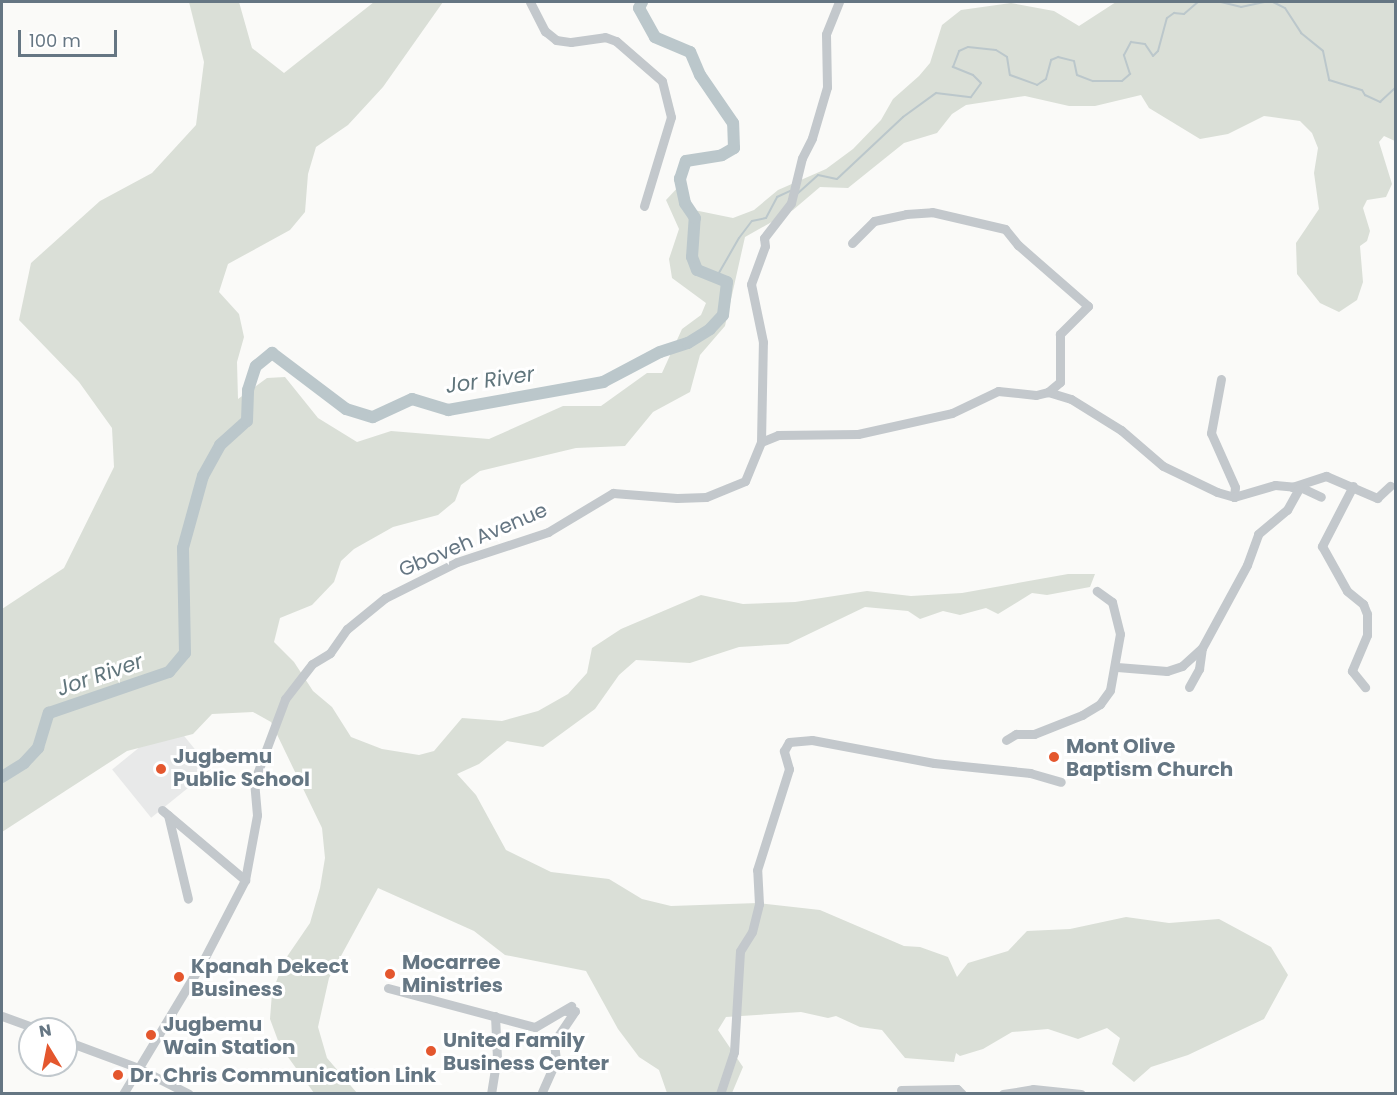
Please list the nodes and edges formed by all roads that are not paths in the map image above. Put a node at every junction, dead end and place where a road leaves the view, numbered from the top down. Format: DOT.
graph roads {
  1 [pos="530,2"];
  2 [pos="839,2"];
  3 [pos="644,206"];
  4 [pos="852,243"];
  5 [pos="1221,379"];
  6 [pos="1048,392"];
  7 [pos="761,442"];
  8 [pos="1353,486"];
  9 [pos="1390,486"];
  10 [pos="1296,487"];
  11 [pos="1234,497"];
  12 [pos="1321,497"];
  13 [pos="1098,591"];
  14 [pos="1202,648"];
  15 [pos="1117,667"];
  16 [pos="1189,687"];
  17 [pos="1365,687"];
  18 [pos="1005,740"];
  19 [pos="1061,782"];
  20 [pos="245,880"];
  21 [pos="188,899"];
  22 [pos="388,988"];
  23 [pos="2,1016"];
  24 [pos="495,1016"];
  25 [pos="18,1022"];
  26 [pos="78,1045"];
  27 [pos="136,1067"];
  28 [pos="901,1090"];
  29 [pos="542,1092"];
  30 [pos="123,1094"];
  31 [pos="189,1094"];
  32 [pos="491,1094"];
  33 [pos="720,1094"];
  34 [pos="962,1094"];
  35 [pos="1003,1094"];
  36 [pos="1081,1094"];
  1 -- 3 [label="street"];
  2 -- 7 [label="street, Gboveh Avenue"];
  4 -- 6 [label="street"];
  5 -- 11 [label="street"];
  6 -- 7 [label="street"];
  6 -- 11 [label="street"];
  7 -- 20 [label="street, Gboveh Avenue"];
  8 -- 9 [label="street"];
  8 -- 10 [label="street"];
  8 -- 17 [label="street"];
  10 -- 11 [label="street"];
  10 -- 12 [label="street"];
  10 -- 14 [label="street"];
  13 -- 15 [label="street"];
  14 -- 15 [label="street"];
  14 -- 16 [label="street"];
  15 -- 18 [label="street"];
  19 -- 33 [label="street"];
  20 -- 21 [label="street"];
  20 -- 27 [label="street, Gboveh Avenue"];
  22 -- 24 [label="street"];
  23 -- 25 [label="street"];
  24 -- 29 [label="street"];
  24 -- 32 [label="street"];
  26 -- 27 [label="street"];
  27 -- 30 [label="street, Gboveh Avenue"];
  27 -- 31 [label="street"];
  28 -- 34 [label="street"];
  35 -- 36 [label="street"];
}
